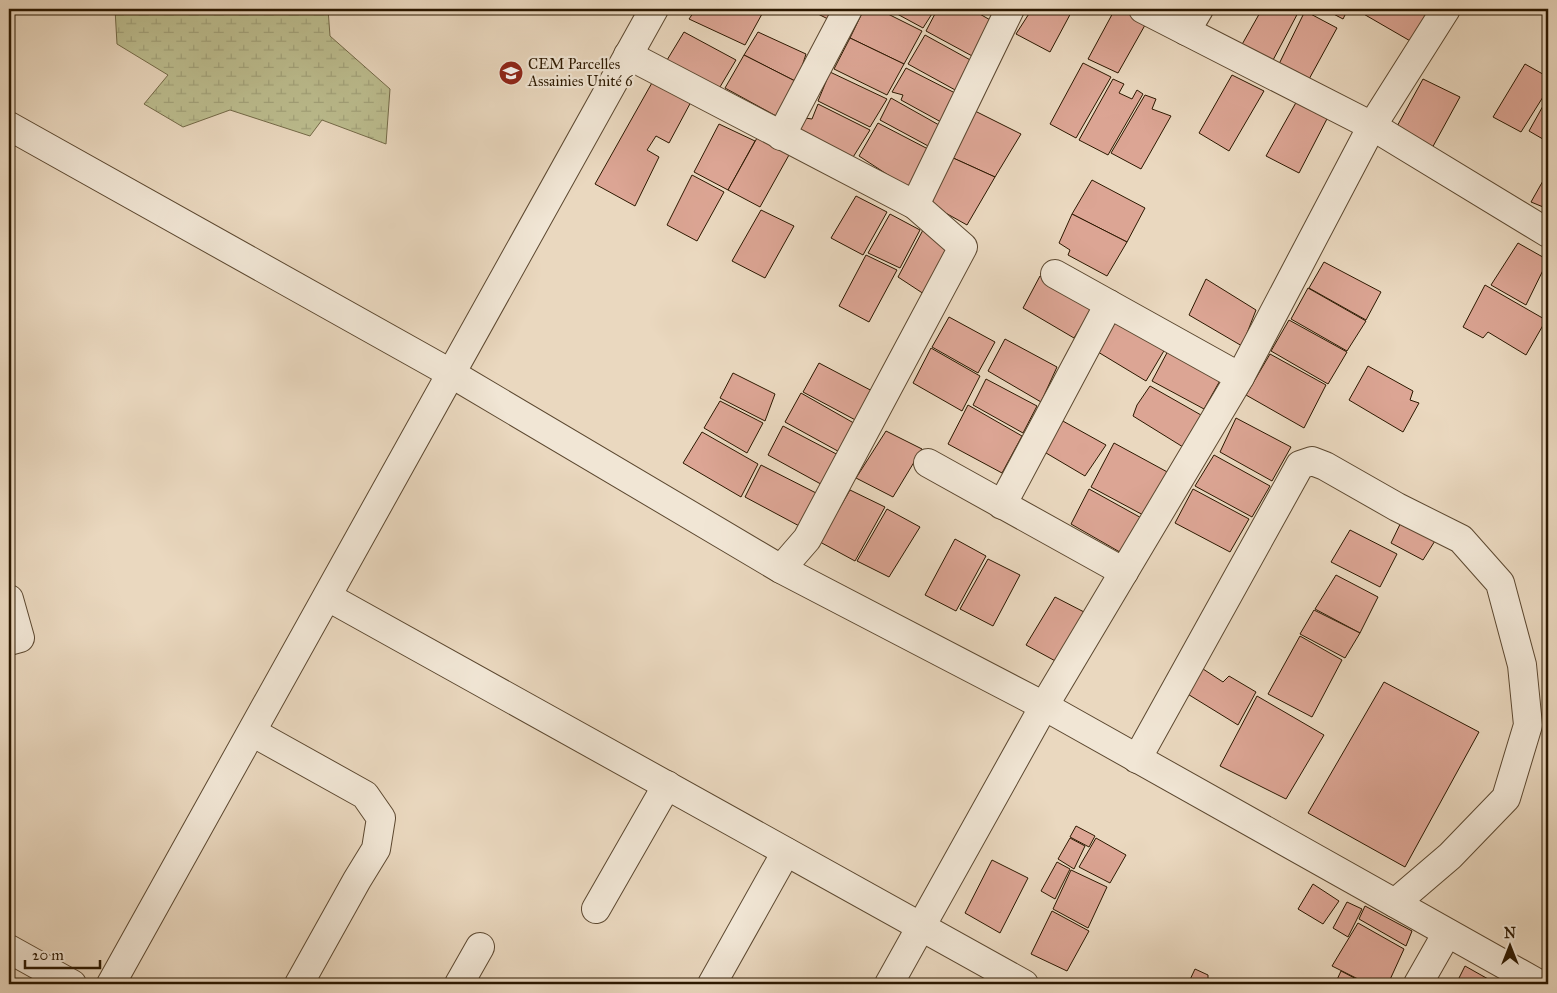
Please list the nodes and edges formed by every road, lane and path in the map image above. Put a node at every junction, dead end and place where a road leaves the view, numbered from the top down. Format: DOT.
graph roads {
  1 [pos="654,9"];
  2 [pos="848,9"];
  3 [pos="1010,9"];
  4 [pos="1143,9"];
  5 [pos="1446,9"];
  6 [pos="1193,20"];
  7 [pos="628,55"];
  8 [pos="9,126"];
  9 [pos="1372,126"];
  10 [pos="781,136"];
  11 [pos="915,205"];
  12 [pos="1548,233"];
  13 [pos="1055,274"];
  14 [pos="1108,304"];
  15 [pos="452,374"];
  16 [pos="1240,377"];
  17 [pos="928,463"];
  18 [pos="1002,505"];
  19 [pos="782,569"];
  20 [pos="1124,572"];
  21 [pos="328,596"];
  22 [pos="9,599"];
  23 [pos="9,641"];
  24 [pos="1044,706"];
  25 [pos="252,732"];
  26 [pos="1137,759"];
  27 [pos="668,786"];
  28 [pos="786,852"];
  29 [pos="1395,904"];
  30 [pos="596,909"];
  31 [pos="921,926"];
  32 [pos="1447,933"];
  33 [pos="480,947"];
  34 [pos="9,949"];
  35 [pos="72,984"];
  36 [pos="111,984"];
  37 [pos="299,984"];
  38 [pos="459,984"];
  39 [pos="712,984"];
  40 [pos="889,984"];
  41 [pos="1024,984"];
  42 [pos="1418,984"];
  43 [pos="1539,984"];
  1 -- 7 [label="street"];
  2 -- 10 [label="street"];
  3 -- 11 [label="street"];
  4 -- 6 [label="street"];
  5 -- 9 [label="street"];
  6 -- 9 [label="street"];
  7 -- 10 [label="street"];
  7 -- 15 [label="street"];
  8 -- 15 [label="street"];
  9 -- 12 [label="street"];
  9 -- 16 [label="street"];
  10 -- 11 [label="street"];
  11 -- 19 [label="street"];
  13 -- 14 [label="street"];
  14 -- 16 [label="street"];
  14 -- 18 [label="street"];
  15 -- 19 [label="street"];
  15 -- 21 [label="street"];
  16 -- 20 [label="street"];
  17 -- 18 [label="street"];
  18 -- 20 [label="street"];
  19 -- 24 [label="street"];
  20 -- 24 [label="street"];
  21 -- 25 [label="street"];
  21 -- 27 [label="street"];
  22 -- 23 [label="street"];
  24 -- 26 [label="street"];
  24 -- 31 [label="street"];
  25 -- 36 [label="street"];
  25 -- 37 [label="street"];
  26 -- 29 [label="street"];
  26 -- 29 [label="street"];
  27 -- 28 [label="street"];
  27 -- 30 [label="street"];
  28 -- 31 [label="street"];
  28 -- 39 [label="street"];
  29 -- 32 [label="street"];
  31 -- 40 [label="street"];
  31 -- 41 [label="street"];
  32 -- 42 [label="street"];
  32 -- 43 [label="street"];
  33 -- 38 [label="street"];
  34 -- 35 [label="street"];
}
